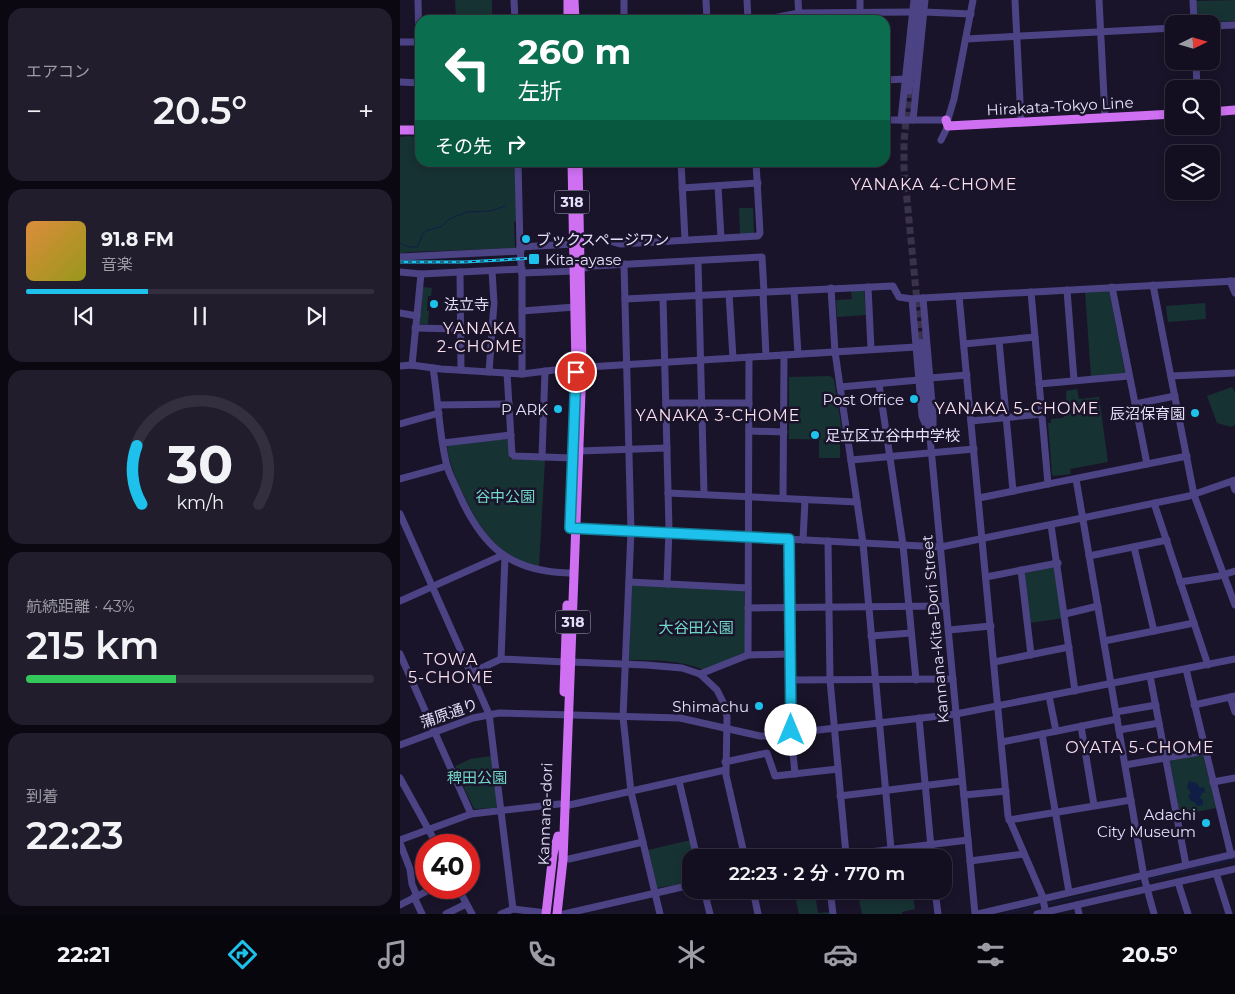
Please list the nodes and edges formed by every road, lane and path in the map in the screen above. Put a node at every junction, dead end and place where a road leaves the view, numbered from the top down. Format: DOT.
graph roads {
  1 [pos="418,0"];
  2 [pos="514,0"];
  3 [pos="568,0"];
  4 [pos="574,0"];
  5 [pos="624,0"];
  6 [pos="706,0"];
  7 [pos="747,0"];
  8 [pos="798,0"];
  9 [pos="860,0"];
  10 [pos="914,0"];
  11 [pos="919,0"];
  12 [pos="925,0"];
  13 [pos="974,0"];
  14 [pos="1015,0"];
  15 [pos="1099,0"];
  16 [pos="1193,0"];
  17 [pos="912,12"];
  18 [pos="924,12"];
  19 [pos="971,14"];
  20 [pos="419,15"];
  21 [pos="515,15"];
  22 [pos="568,15"];
  23 [pos="575,15"];
  24 [pos="624,15"];
  25 [pos="707,15"];
  26 [pos="748,15"];
  27 [pos="799,15"];
  28 [pos="860,15"];
  29 [pos="873,15"];
  30 [pos="1194,15"];
  31 [pos="1235,25"];
  32 [pos="1220,26"];
  33 [pos="1165,28"];
  34 [pos="1101,32"];
  35 [pos="1017,36"];
  36 [pos="966,39"];
  37 [pos="400,42"];
  38 [pos="415,42"];
  39 [pos="905,79"];
  40 [pos="890,80"];
  41 [pos="400,82"];
  42 [pos="415,83"];
  43 [pos="909,91"];
  44 [pos="1235,110"];
  45 [pos="1220,111"];
  46 [pos="1165,114"];
  47 [pos="1105,117"];
  48 [pos="890,120"];
  49 [pos="901,120"];
  50 [pos="913,120"];
  51 [pos="1021,122"];
  52 [pos="947,123"];
  53 [pos="415,129"];
  54 [pos="400,130"];
  55 [pos="941,140"];
  56 [pos="518,167"];
  57 [pos="572,167"];
  58 [pos="578,167"];
  59 [pos="680,167"];
  60 [pos="756,167"];
  61 [pos="758,184"];
  62 [pos="718,186"];
  63 [pos="682,188"];
  64 [pos="721,238"];
  65 [pos="606,240"];
  66 [pos="685,240"];
  67 [pos="573,244"];
  68 [pos="521,249"];
  69 [pos="400,257"];
  70 [pos="698,260"];
  71 [pos="624,264"];
  72 [pos="492,270"];
  73 [pos="577,270"];
  74 [pos="522,271"];
  75 [pos="400,272"];
  76 [pos="460,272"];
  77 [pos="421,274"];
  78 [pos="1232,281"];
  79 [pos="1154,286"];
  80 [pos="868,287"];
  81 [pos="1112,287"];
  82 [pos="831,288"];
  83 [pos="1067,290"];
  84 [pos="794,291"];
  85 [pos="763,292"];
  86 [pos="1031,292"];
  87 [pos="1235,293"];
  88 [pos="729,294"];
  89 [pos="699,295"];
  90 [pos="959,296"];
  91 [pos="663,298"];
  92 [pos="922,298"];
  93 [pos="625,299"];
  94 [pos="912,299"];
  95 [pos="575,307"];
  96 [pos="522,311"];
  97 [pos="400,314"];
  98 [pos="416,316"];
  99 [pos="415,328"];
  100 [pos="460,329"];
  101 [pos="1035,337"];
  102 [pos="999,341"];
  103 [pos="918,344"];
  104 [pos="964,344"];
  105 [pos="871,349"];
  106 [pos="835,352"];
  107 [pos="798,354"];
  108 [pos="784,355"];
  109 [pos="766,356"];
  110 [pos="749,357"];
  111 [pos="733,358"];
  112 [pos="701,360"];
  113 [pos="664,362"];
  114 [pos="627,364"];
  115 [pos="412,365"];
  116 [pos="400,366"];
  117 [pos="579,367"];
  118 [pos="433,368"];
  119 [pos="461,370"];
  120 [pos="545,371"];
  121 [pos="489,372"];
  122 [pos="507,373"];
  123 [pos="1235,373"];
  124 [pos="522,374"];
  125 [pos="967,376"];
  126 [pos="1129,376"];
  127 [pos="1171,376"];
  128 [pos="930,378"];
  129 [pos="919,380"];
  130 [pos="1074,380"];
  131 [pos="879,384"];
  132 [pos="1039,384"];
  133 [pos="840,387"];
  134 [pos="1175,396"];
  135 [pos="666,403"];
  136 [pos="702,403"];
  137 [pos="749,403"];
  138 [pos="509,404"];
  139 [pos="1135,404"];
  140 [pos="439,409"];
  141 [pos="1042,414"];
  142 [pos="1006,418"];
  143 [pos="971,421"];
  144 [pos="400,424"];
  145 [pos="749,431"];
  146 [pos="784,432"];
  147 [pos="511,435"];
  148 [pos="930,436"];
  149 [pos="444,443"];
  150 [pos="667,448"];
  151 [pos="974,449"];
  152 [pos="629,450"];
  153 [pos="576,454"];
  154 [pos="931,454"];
  155 [pos="890,456"];
  156 [pos="1187,456"];
  157 [pos="542,457"];
  158 [pos="851,460"];
  159 [pos="1146,464"];
  160 [pos="447,466"];
  161 [pos="400,479"];
  162 [pos="1076,479"];
  163 [pos="1233,481"];
  164 [pos="1048,484"];
  165 [pos="1235,490"];
  166 [pos="1013,491"];
  167 [pos="668,493"];
  168 [pos="704,494"];
  169 [pos="1194,495"];
  170 [pos="748,497"];
  171 [pos="783,498"];
  172 [pos="979,498"];
  173 [pos="805,500"];
  174 [pos="857,502"];
  175 [pos="1154,503"];
  176 [pos="400,514"];
  177 [pos="1083,518"];
  178 [pos="1051,525"];
  179 [pos="573,528"];
  180 [pos="631,531"];
  181 [pos="669,533"];
  182 [pos="748,537"];
  183 [pos="789,539"];
  184 [pos="982,539"];
  185 [pos="803,540"];
  186 [pos="1167,540"];
  187 [pos="828,541"];
  188 [pos="863,544"];
  189 [pos="903,545"];
  190 [pos="941,547"];
  191 [pos="1134,547"];
  192 [pos="504,555"];
  193 [pos="1090,556"];
  194 [pos="1058,563"];
  195 [pos="1021,570"];
  196 [pos="1235,571"];
  197 [pos="569,573"];
  198 [pos="1224,574"];
  199 [pos="986,577"];
  200 [pos="629,582"];
  201 [pos="1180,582"];
  202 [pos="667,584"];
  203 [pos="432,586"];
  204 [pos="748,588"];
  205 [pos="400,600"];
  206 [pos="1235,605"];
  207 [pos="909,606"];
  208 [pos="946,606"];
  209 [pos="1098,606"];
  210 [pos="829,607"];
  211 [pos="869,607"];
  212 [pos="748,608"];
  213 [pos="790,608"];
  214 [pos="1065,614"];
  215 [pos="1194,623"];
  216 [pos="991,626"];
  217 [pos="949,630"];
  218 [pos="1154,631"];
  219 [pos="911,633"];
  220 [pos="871,636"];
  221 [pos="1104,641"];
  222 [pos="1069,647"];
  223 [pos="400,654"];
  224 [pos="790,654"];
  225 [pos="1030,654"];
  226 [pos="748,655"];
  227 [pos="501,659"];
  228 [pos="1235,659"];
  229 [pos="568,662"];
  230 [pos="994,662"];
  231 [pos="626,664"];
  232 [pos="1208,664"];
  233 [pos="1186,669"];
  234 [pos="471,673"];
  235 [pos="700,674"];
  236 [pos="1150,676"];
  237 [pos="953,679"];
  238 [pos="790,680"];
  239 [pos="830,680"];
  240 [pos="875,680"];
  241 [pos="916,680"];
  242 [pos="1111,684"];
  243 [pos="1075,691"];
  244 [pos="1049,696"];
  245 [pos="1232,696"];
  246 [pos="1156,705"];
  247 [pos="1194,705"];
  248 [pos="998,706"];
  249 [pos="1235,712"];
  250 [pos="489,714"];
  251 [pos="956,714"];
  252 [pos="566,715"];
  253 [pos="623,716"];
  254 [pos="1117,716"];
  255 [pos="919,718"];
  256 [pos="879,723"];
  257 [pos="1159,723"];
  258 [pos="1081,726"];
  259 [pos="727,728"];
  260 [pos="834,728"];
  261 [pos="1119,730"];
  262 [pos="1056,731"];
  263 [pos="435,732"];
  264 [pos="791,733"];
  265 [pos="1042,734"];
  266 [pos="1002,742"];
  267 [pos="400,745"];
  268 [pos="1206,751"];
  269 [pos="1166,758"];
  270 [pos="1125,765"];
  271 [pos="725,766"];
  272 [pos="838,769"];
  273 [pos="794,774"];
  274 [pos="400,778"];
  275 [pos="1235,778"];
  276 [pos="679,781"];
  277 [pos="962,781"];
  278 [pos="1213,782"];
  279 [pos="926,786"];
  280 [pos="886,790"];
  281 [pos="1006,791"];
  282 [pos="631,792"];
  283 [pos="964,795"];
  284 [pos="840,796"];
  285 [pos="1132,800"];
  286 [pos="562,805"];
  287 [pos="1094,805"];
  288 [pos="501,811"];
  289 [pos="1055,812"];
  290 [pos="471,814"];
  291 [pos="1009,820"];
  292 [pos="428,829"];
  293 [pos="431,834"];
  294 [pos="400,835"];
  295 [pos="561,836"];
  296 [pos="968,840"];
  297 [pos="400,842"];
  298 [pos="643,842"];
  299 [pos="931,844"];
  300 [pos="695,849"];
  301 [pos="743,849"];
  302 [pos="845,849"];
  303 [pos="891,849"];
  304 [pos="931,849"];
  305 [pos="1024,854"];
  306 [pos="1233,854"];
  307 [pos="569,859"];
  308 [pos="970,860"];
  309 [pos="1202,861"];
  310 [pos="1186,865"];
  311 [pos="1235,868"];
  312 [pos="1205,873"];
  313 [pos="1216,873"];
  314 [pos="559,874"];
  315 [pos="1144,876"];
  316 [pos="1178,882"];
  317 [pos="1108,884"];
  318 [pos="682,887"];
  319 [pos="1146,887"];
  320 [pos="1069,892"];
  321 [pos="655,893"];
  322 [pos="1111,895"];
  323 [pos="415,896"];
  324 [pos="416,899"];
  325 [pos="464,899"];
  326 [pos="706,899"];
  327 [pos="755,899"];
  328 [pos="831,899"];
  329 [pos="936,899"];
  330 [pos="466,904"];
  331 [pos="400,905"];
  332 [pos="1076,905"];
  333 [pos="600,906"];
  334 [pos="1045,907"];
  335 [pos="513,909"];
  336 [pos="1231,910"];
  337 [pos="422,914"];
  338 [pos="446,914"];
  339 [pos="472,914"];
  340 [pos="501,914"];
  341 [pos="548,914"];
  342 [pos="557,914"];
  343 [pos="563,914"];
  344 [pos="602,914"];
  345 [pos="660,914"];
  346 [pos="710,914"];
  347 [pos="758,914"];
  348 [pos="833,914"];
  349 [pos="938,914"];
  350 [pos="977,914"];
  351 [pos="1037,914"];
  352 [pos="1079,914"];
  353 [pos="1154,914"];
  354 [pos="1188,914"];
  1 -- 20 [label="street"];
  2 -- 21 [label="street"];
  3 -- 22 [label="main road"];
  4 -- 23 [label="main road"];
  5 -- 24 [label="street"];
  6 -- 25 [label="street"];
  7 -- 26 [label="street"];
  8 -- 27 [label="street"];
  9 -- 28 [label="street"];
  10 -- 17 [label="street"];
  11 -- 43 [label="street"];
  12 -- 18 [label="street"];
  13 -- 19 [label="street"];
  14 -- 35 [label="street"];
  15 -- 34 [label="street"];
  16 -- 30 [label="street"];
  17 -- 29 [label="street"];
  17 -- 39 [label="street"];
  18 -- 19 [label="street"];
  18 -- 50 [label="street"];
  19 -- 36 [label="street"];
  31 -- 32 [label="street"];
  33 -- 34 [label="street"];
  34 -- 35 [label="street"];
  34 -- 47 [label="street"];
  35 -- 36 [label="street"];
  35 -- 51 [label="street"];
  36 -- 52 [label="street"];
  37 -- 38 [label="street"];
  39 -- 40 [label="street"];
  39 -- 49 [label="street"];
  41 -- 42 [label="street"];
  44 -- 45 [label="main road"];
  46 -- 47 [label="main road, Hirakata-Tokyo Line"];
  47 -- 51 [label="main road, Hirakata-Tokyo Line"];
  48 -- 49 [label="street"];
  49 -- 50 [label="street"];
  50 -- 52 [label="street"];
  51 -- 52 [label="main road, Hirakata-Tokyo Line"];
  52 -- 55 [label="street"];
  53 -- 54 [label="main road"];
  56 -- 68 [label="street"];
  57 -- 67 [label="main road, 318"];
  58 -- 73 [label="main road, 318"];
  59 -- 63 [label="street"];
  60 -- 61 [label="street"];
  61 -- 62 [label="street"];
  61 -- 64 [label="street"];
  62 -- 63 [label="street"];
  62 -- 64 [label="street"];
  63 -- 66 [label="street"];
  64 -- 66 [label="street"];
  65 -- 66 [label="street"];
  67 -- 68 [label="street"];
  67 -- 73 [label="main road, 318"];
  68 -- 69 [label="street"];
  68 -- 74 [label="street"];
  70 -- 71 [label="street"];
  70 -- 85 [label="street"];
  70 -- 89 [label="street"];
  71 -- 73 [label="street"];
  71 -- 93 [label="street"];
  72 -- 74 [label="street"];
  72 -- 76 [label="street"];
  72 -- 121 [label="street"];
  73 -- 74 [label="street"];
  73 -- 95 [label="main road, 318"];
  73 -- 117 [label="main road, 318"];
  74 -- 96 [label="street"];
  75 -- 77 [label="street"];
  76 -- 77 [label="street"];
  76 -- 100 [label="street"];
  77 -- 98 [label="street"];
  78 -- 79 [label="street"];
  78 -- 87 [label="street"];
  79 -- 81 [label="street"];
  79 -- 127 [label="street"];
  80 -- 82 [label="street"];
  80 -- 94 [label="street"];
  80 -- 105 [label="street"];
  81 -- 83 [label="street"];
  81 -- 126 [label="street"];
  82 -- 84 [label="street"];
  82 -- 106 [label="street"];
  83 -- 86 [label="street"];
  83 -- 130 [label="street"];
  84 -- 85 [label="street"];
  84 -- 107 [label="street"];
  85 -- 88 [label="street"];
  85 -- 109 [label="street"];
  86 -- 90 [label="street"];
  86 -- 101 [label="street"];
  88 -- 89 [label="street"];
  88 -- 111 [label="street"];
  89 -- 91 [label="street"];
  89 -- 112 [label="street"];
  90 -- 92 [label="street"];
  90 -- 104 [label="street"];
  91 -- 93 [label="street"];
  91 -- 113 [label="street"];
  92 -- 94 [label="street"];
  92 -- 128 [label="street"];
  93 -- 114 [label="street"];
  94 -- 103 [label="street"];
  95 -- 96 [label="street"];
  95 -- 117 [label="main road, 318"];
  96 -- 124 [label="street"];
  97 -- 98 [label="street"];
  98 -- 99 [label="street"];
  99 -- 100 [label="street"];
  99 -- 115 [label="street"];
  100 -- 119 [label="street"];
  101 -- 102 [label="street"];
  101 -- 132 [label="street"];
  102 -- 104 [label="street"];
  102 -- 142 [label="street"];
  103 -- 105 [label="street"];
  103 -- 129 [label="street"];
  103 -- 148 [label="street, Kannana-Kita-Dori Street"];
  104 -- 125 [label="street"];
  105 -- 106 [label="street"];
  106 -- 107 [label="street"];
  106 -- 133 [label="street"];
  107 -- 108 [label="street"];
  108 -- 109 [label="street"];
  108 -- 146 [label="street"];
  109 -- 110 [label="street"];
  110 -- 111 [label="street"];
  110 -- 137 [label="street"];
  111 -- 112 [label="street"];
  112 -- 113 [label="street"];
  112 -- 136 [label="street"];
  113 -- 114 [label="street"];
  113 -- 135 [label="street"];
  114 -- 117 [label="street"];
  114 -- 152 [label="street"];
  115 -- 116 [label="street"];
  115 -- 118 [label="street"];
  117 -- 120 [label="street"];
  117 -- 153 [label="main road, 318"];
  118 -- 119 [label="street"];
  118 -- 140 [label="street"];
  119 -- 121 [label="street"];
  120 -- 124 [label="street"];
  120 -- 157 [label="street"];
  121 -- 122 [label="street"];
  122 -- 124 [label="street"];
  122 -- 138 [label="street"];
  123 -- 127 [label="street"];
  125 -- 128 [label="street"];
  125 -- 143 [label="street"];
  126 -- 130 [label="street"];
  126 -- 139 [label="street"];
  127 -- 134 [label="street"];
  128 -- 148 [label="street"];
  129 -- 131 [label="street"];
  129 -- 148 [label="street"];
  130 -- 132 [label="street"];
  131 -- 133 [label="street"];
  131 -- 155 [label="street"];
  132 -- 141 [label="street"];
  133 -- 158 [label="street"];
  134 -- 139 [label="street"];
  134 -- 156 [label="street"];
  135 -- 136 [label="street"];
  135 -- 150 [label="street"];
  136 -- 137 [label="street"];
  136 -- 168 [label="street"];
  137 -- 145 [label="street"];
  138 -- 140 [label="street"];
  138 -- 147 [label="street"];
  139 -- 159 [label="street"];
  140 -- 144 [label="street"];
  140 -- 149 [label="street"];
  141 -- 142 [label="street"];
  141 -- 164 [label="street"];
  142 -- 143 [label="street"];
  142 -- 166 [label="street"];
  143 -- 151 [label="street"];
  145 -- 146 [label="street"];
  145 -- 170 [label="street"];
  146 -- 171 [label="street"];
  147 -- 149 [label="street"];
  147 -- 157 [label="street"];
  148 -- 154 [label="street, Kannana-Kita-Dori Street"];
  149 -- 160 [label="street"];
  150 -- 152 [label="street"];
  150 -- 167 [label="street"];
  151 -- 154 [label="street"];
  151 -- 172 [label="street"];
  152 -- 153 [label="street"];
  152 -- 180 [label="street"];
  153 -- 157 [label="street"];
  153 -- 179 [label="main road, 318"];
  154 -- 155 [label="street"];
  154 -- 190 [label="street, Kannana-Kita-Dori Street"];
  155 -- 158 [label="street"];
  155 -- 189 [label="street"];
  156 -- 159 [label="street"];
  156 -- 169 [label="street"];
  158 -- 174 [label="street"];
  159 -- 162 [label="street"];
  160 -- 161 [label="street"];
  160 -- 192 [label="street"];
  162 -- 164 [label="street"];
  162 -- 177 [label="street"];
  163 -- 165 [label="street"];
  163 -- 169 [label="street"];
  164 -- 166 [label="street"];
  166 -- 172 [label="street"];
  167 -- 168 [label="street"];
  167 -- 181 [label="street"];
  168 -- 170 [label="street"];
  169 -- 175 [label="street"];
  169 -- 198 [label="street"];
  170 -- 171 [label="street"];
  170 -- 182 [label="street"];
  171 -- 173 [label="street"];
  172 -- 184 [label="street"];
  173 -- 174 [label="street"];
  173 -- 185 [label="street"];
  174 -- 188 [label="street"];
  175 -- 177 [label="street"];
  175 -- 186 [label="street"];
  176 -- 203 [label="street"];
  177 -- 178 [label="street"];
  177 -- 193 [label="street"];
  178 -- 184 [label="street"];
  178 -- 194 [label="street"];
  179 -- 180 [label="street"];
  179 -- 197 [label="main road, 318"];
  179 -- 229 [label="main road, 318"];
  180 -- 181 [label="street"];
  180 -- 200 [label="street"];
  181 -- 182 [label="street"];
  181 -- 202 [label="street"];
  182 -- 183 [label="street"];
  182 -- 204 [label="street"];
  183 -- 185 [label="street"];
  183 -- 213 [label="street"];
  184 -- 190 [label="street"];
  184 -- 199 [label="street"];
  185 -- 187 [label="street"];
  186 -- 191 [label="street"];
  186 -- 201 [label="street"];
  187 -- 188 [label="street"];
  187 -- 210 [label="street"];
  188 -- 189 [label="street"];
  188 -- 211 [label="street"];
  189 -- 190 [label="street"];
  189 -- 207 [label="street"];
  190 -- 208 [label="street, Kannana-Kita-Dori Street"];
  191 -- 193 [label="street"];
  191 -- 218 [label="street"];
  192 -- 197 [label="street"];
  192 -- 203 [label="street"];
  192 -- 227 [label="street"];
  193 -- 209 [label="street"];
  194 -- 195 [label="street"];
  194 -- 214 [label="street"];
  195 -- 199 [label="street"];
  195 -- 225 [label="street"];
  196 -- 198 [label="street"];
  197 -- 229 [label="main road, 318"];
  198 -- 201 [label="street"];
  198 -- 206 [label="street"];
  199 -- 216 [label="street"];
  200 -- 202 [label="street"];
  200 -- 231 [label="street"];
  201 -- 215 [label="street"];
  202 -- 204 [label="street"];
  203 -- 205 [label="street"];
  203 -- 234 [label="street"];
  204 -- 212 [label="street"];
  207 -- 208 [label="street"];
  207 -- 211 [label="street"];
  207 -- 219 [label="street"];
  208 -- 217 [label="street, Kannana-Kita-Dori Street"];
  209 -- 214 [label="street"];
  209 -- 221 [label="street"];
  210 -- 211 [label="street"];
  210 -- 213 [label="street"];
  210 -- 239 [label="street"];
  211 -- 220 [label="street"];
  212 -- 213 [label="street"];
  212 -- 226 [label="street"];
  213 -- 224 [label="street"];
  214 -- 222 [label="street"];
  215 -- 218 [label="street"];
  215 -- 232 [label="street"];
  216 -- 217 [label="street"];
  216 -- 230 [label="street"];
  217 -- 237 [label="street, Kannana-Kita-Dori Street"];
  218 -- 221 [label="street"];
  219 -- 220 [label="street"];
  219 -- 241 [label="street"];
  220 -- 240 [label="street"];
  221 -- 242 [label="street"];
  222 -- 225 [label="street"];
  222 -- 243 [label="street"];
  223 -- 263 [label="street"];
  224 -- 226 [label="street"];
  224 -- 238 [label="street"];
  225 -- 230 [label="street"];
  226 -- 235 [label="street"];
  227 -- 229 [label="street"];
  227 -- 234 [label="street"];
  228 -- 232 [label="street, 蒲原通り"];
  229 -- 231 [label="street"];
  229 -- 252 [label="main road, 318"];
  230 -- 248 [label="street"];
  231 -- 235 [label="street"];
  231 -- 253 [label="street"];
  232 -- 233 [label="street, 蒲原通り"];
  233 -- 236 [label="street, 蒲原通り"];
  233 -- 247 [label="street"];
  234 -- 250 [label="street"];
  235 -- 259 [label="street"];
  236 -- 242 [label="street, 蒲原通り"];
  236 -- 246 [label="street"];
  237 -- 241 [label="street"];
  237 -- 251 [label="street, Kannana-Kita-Dori Street"];
  238 -- 239 [label="street"];
  238 -- 264 [label="street"];
  239 -- 240 [label="street"];
  239 -- 260 [label="street"];
  240 -- 241 [label="street"];
  240 -- 256 [label="street"];
  242 -- 243 [label="street, 蒲原通り"];
  242 -- 254 [label="street"];
  243 -- 244 [label="street, 蒲原通り"];
  244 -- 248 [label="street, 蒲原通り"];
  244 -- 262 [label="street"];
  245 -- 247 [label="street"];
  245 -- 249 [label="street"];
  246 -- 254 [label="street"];
  246 -- 257 [label="street"];
  247 -- 268 [label="street"];
  248 -- 251 [label="street, 蒲原通り"];
  248 -- 266 [label="street"];
  250 -- 252 [label="street, 蒲原通り"];
  250 -- 263 [label="street, 蒲原通り"];
  250 -- 288 [label="street"];
  251 -- 255 [label="street, 蒲原通り"];
  251 -- 277 [label="street, Kannana-Kita-Dori Street"];
  252 -- 253 [label="street, 蒲原通り"];
  252 -- 286 [label="main road, Kannana-dori / 318"];
  253 -- 259 [label="street, 蒲原通り"];
  253 -- 282 [label="street"];
  254 -- 258 [label="street"];
  254 -- 261 [label="street"];
  255 -- 256 [label="street, 蒲原通り"];
  255 -- 279 [label="street"];
  256 -- 260 [label="street, 蒲原通り"];
  256 -- 280 [label="street"];
  257 -- 261 [label="street"];
  257 -- 269 [label="street"];
  258 -- 262 [label="street"];
  258 -- 287 [label="street"];
  259 -- 264 [label="street, 蒲原通り"];
  259 -- 271 [label="street"];
  260 -- 264 [label="street, 蒲原通り"];
  260 -- 272 [label="street"];
  261 -- 270 [label="street"];
  262 -- 265 [label="street"];
  263 -- 267 [label="street, 蒲原通り"];
  263 -- 290 [label="street"];
  264 -- 273 [label="street"];
  265 -- 266 [label="street"];
  265 -- 289 [label="street"];
  266 -- 281 [label="street"];
  268 -- 269 [label="street"];
  268 -- 278 [label="street"];
  269 -- 270 [label="street"];
  269 -- 310 [label="street"];
  270 -- 285 [label="street"];
  271 -- 273 [label="street"];
  271 -- 276 [label="street"];
  271 -- 301 [label="street"];
  272 -- 273 [label="street"];
  272 -- 284 [label="street"];
  274 -- 292 [label="street"];
  275 -- 278 [label="street"];
  276 -- 282 [label="street"];
  276 -- 300 [label="street"];
  277 -- 279 [label="street"];
  277 -- 283 [label="street, Kannana-Kita-Dori Street"];
  278 -- 306 [label="street"];
  279 -- 280 [label="street"];
  279 -- 299 [label="street"];
  280 -- 284 [label="street"];
  280 -- 303 [label="street"];
  281 -- 283 [label="street"];
  281 -- 291 [label="street"];
  282 -- 286 [label="street"];
  282 -- 298 [label="street"];
  283 -- 296 [label="street, Kannana-Kita-Dori Street"];
  284 -- 302 [label="street"];
  285 -- 287 [label="street"];
  285 -- 315 [label="street"];
  286 -- 288 [label="street"];
  286 -- 295 [label="main road, Kannana-dori / 318"];
  287 -- 289 [label="street"];
  288 -- 290 [label="street"];
  288 -- 335 [label="street"];
  289 -- 291 [label="street"];
  289 -- 320 [label="street"];
  290 -- 292 [label="street"];
  291 -- 305 [label="street"];
  292 -- 293 [label="street"];
  292 -- 294 [label="street"];
  292 -- 297 [label="street"];
  295 -- 307 [label="main road, 318"];
  295 -- 314 [label="main road, Kannana-dori / 318"];
  295 -- 341 [label="main road, 318"];
  296 -- 299 [label="street"];
  296 -- 308 [label="street, Kannana-Kita-Dori Street"];
  297 -- 323 [label="street"];
  298 -- 307 [label="street"];
  298 -- 321 [label="street"];
  299 -- 303 [label="street"];
  299 -- 304 [label="street"];
  305 -- 308 [label="street"];
  305 -- 334 [label="street"];
  306 -- 309 [label="street"];
  307 -- 343 [label="main road, 318"];
  308 -- 350 [label="street, Kannana-Kita-Dori Street"];
  309 -- 310 [label="street"];
  309 -- 312 [label="street"];
  310 -- 315 [label="street"];
  311 -- 313 [label="street"];
  312 -- 313 [label="street"];
  312 -- 316 [label="street"];
  313 -- 336 [label="street"];
  314 -- 341 [label="main road, Kannana-dori / 318"];
  314 -- 342 [label="main road, Kannana-dori / 318"];
  315 -- 317 [label="street"];
  315 -- 319 [label="street"];
  316 -- 319 [label="street"];
  316 -- 354 [label="street"];
  317 -- 320 [label="street"];
  317 -- 322 [label="street"];
  318 -- 321 [label="street"];
  319 -- 322 [label="street"];
  319 -- 353 [label="street"];
  320 -- 334 [label="street"];
  321 -- 333 [label="street"];
  321 -- 345 [label="street"];
  322 -- 332 [label="street"];
  323 -- 331 [label="street"];
  324 -- 337 [label="street"];
  325 -- 330 [label="street"];
  326 -- 346 [label="street"];
  327 -- 347 [label="street"];
  328 -- 348 [label="street"];
  329 -- 349 [label="street"];
  330 -- 338 [label="street"];
  330 -- 339 [label="street"];
  332 -- 334 [label="street"];
  332 -- 352 [label="street"];
  333 -- 343 [label="street"];
  333 -- 344 [label="street"];
  334 -- 350 [label="street"];
  334 -- 351 [label="street"];
  335 -- 340 [label="street"];
  335 -- 341 [label="street"];
}
